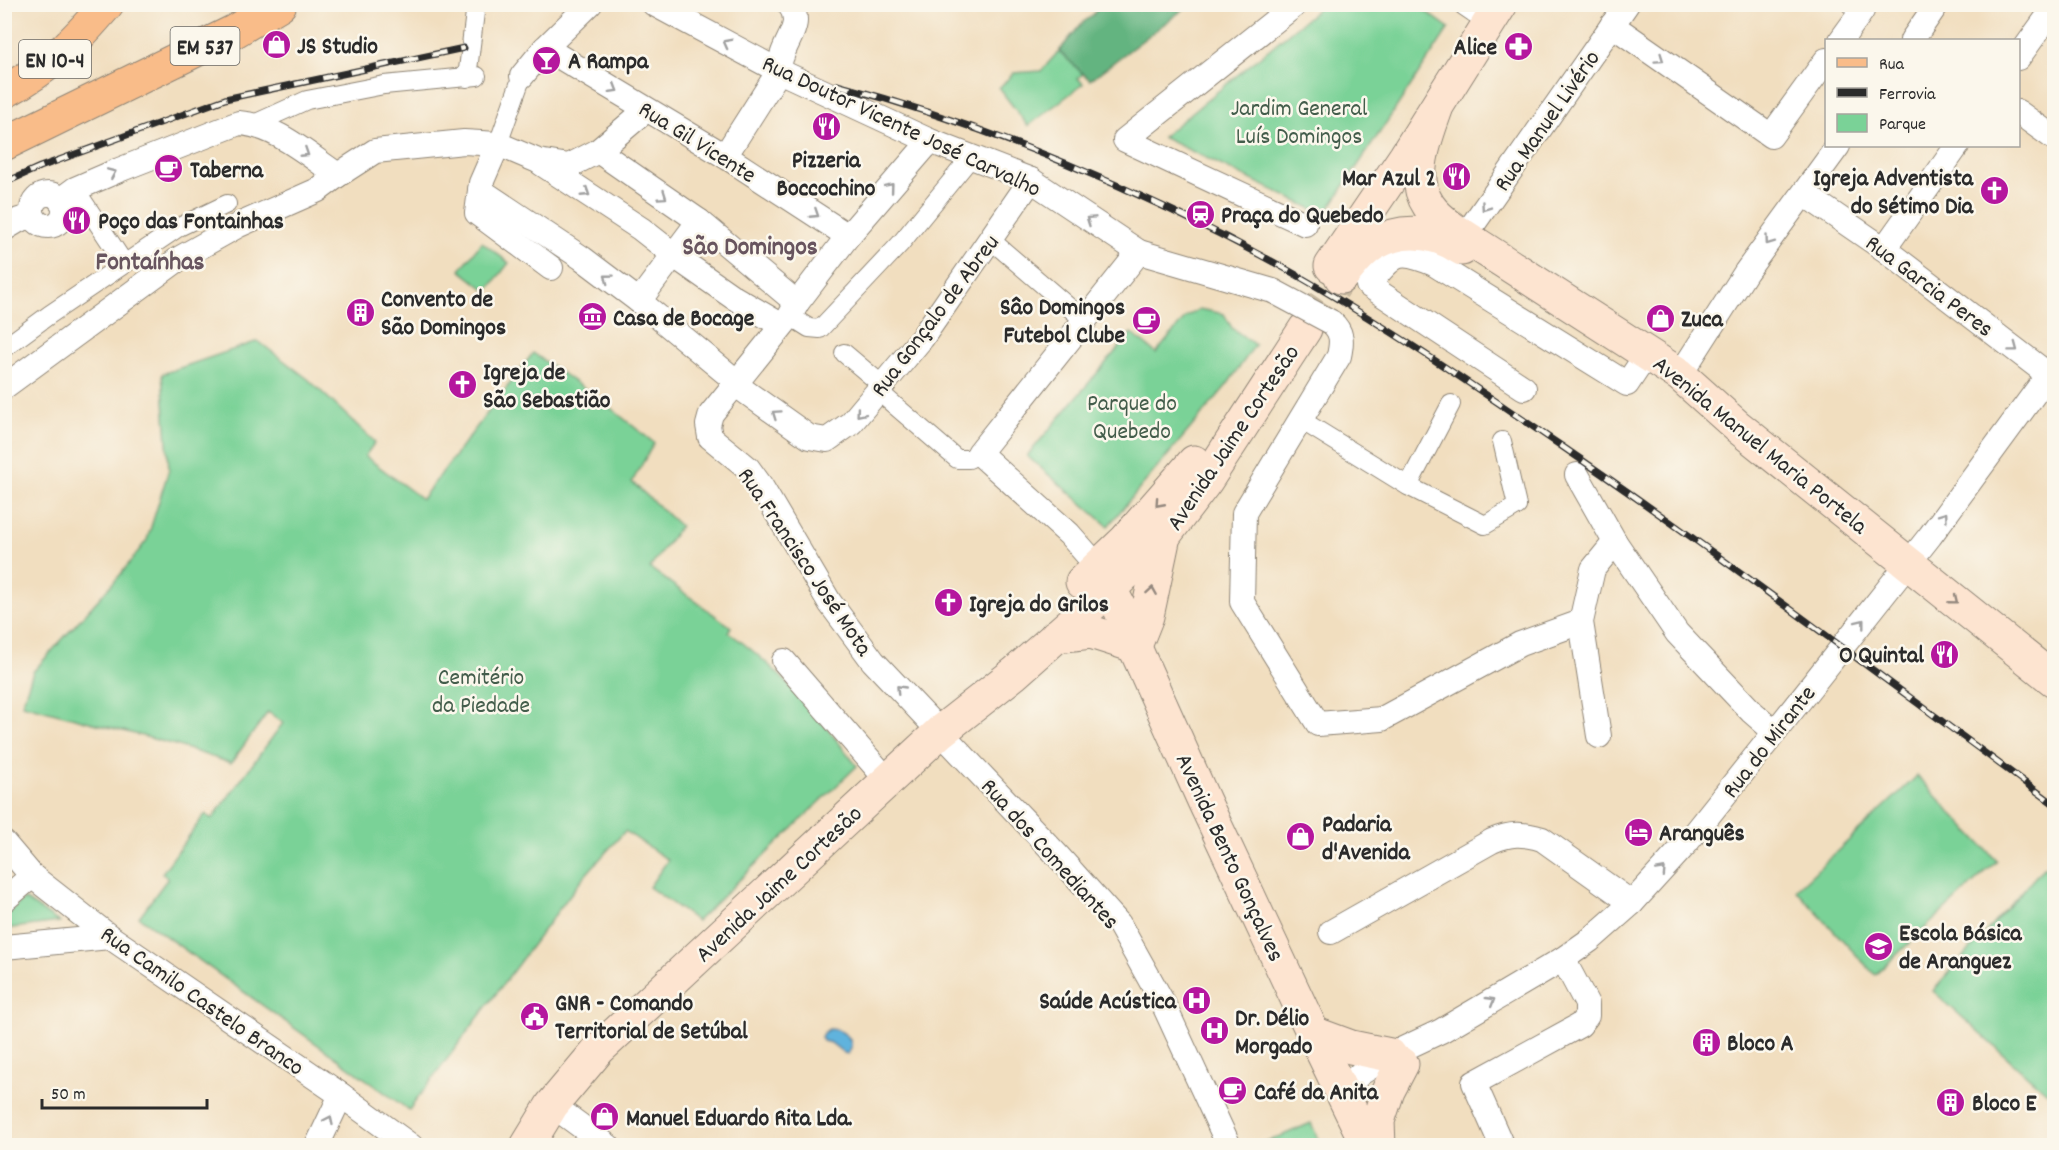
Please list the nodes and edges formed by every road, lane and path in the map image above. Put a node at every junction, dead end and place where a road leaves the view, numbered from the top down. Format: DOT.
graph roads {
  1 [pos="107,4"];
  2 [pos="280,4"];
  3 [pos="476,4"];
  4 [pos="590,4"];
  5 [pos="789,4"];
  6 [pos="1296,4"];
  7 [pos="1627,4"];
  8 [pos="1854,4"];
  9 [pos="1937,4"];
  10 [pos="658,6"];
  11 [pos="2055,8"];
  12 [pos="1486,10"];
  13 [pos="1612,25"];
  14 [pos="1842,39"];
  15 [pos="1913,39"];
  16 [pos="546,48"];
  17 [pos="2020,57"];
  18 [pos="1825,63"];
  19 [pos="779,71"];
  20 [pos="522,76"];
  21 [pos="4,92"];
  22 [pos="1436,109"];
  23 [pos="646,110"];
  24 [pos="2020,113"];
  25 [pos="254,124"];
  26 [pos="2055,138"];
  27 [pos="930,141"];
  28 [pos="4,144"];
  29 [pos="498,144"];
  30 [pos="1837,147"];
  31 [pos="1956,147"];
  32 [pos="598,151"];
  33 [pos="725,156"];
  34 [pos="971,157"];
  35 [pos="538,161"];
  36 [pos="338,175"];
  37 [pos="1031,180"];
  38 [pos="480,190"];
  39 [pos="68,194"];
  40 [pos="1803,194"];
  41 [pos="227,204"];
  42 [pos="699,222"];
  43 [pos="1305,224"];
  44 [pos="4,229"];
  45 [pos="1459,232"];
  46 [pos="849,236"];
  47 [pos="992,241"];
  48 [pos="1884,249"];
  49 [pos="1139,252"];
  50 [pos="672,254"];
  51 [pos="124,263"];
  52 [pos="551,268"];
  53 [pos="639,301"];
  54 [pos="790,315"];
  55 [pos="1085,321"];
  56 [pos="1310,324"];
  57 [pos="844,353"];
  58 [pos="7,354"];
  59 [pos="1639,366"];
  60 [pos="2053,374"];
  61 [pos="1680,375"];
  62 [pos="736,385"];
  63 [pos="4,387"];
  64 [pos="880,388"];
  65 [pos="1524,388"];
  66 [pos="1451,404"];
  67 [pos="1301,420"];
  68 [pos="1738,427"];
  69 [pos="1502,441"];
  70 [pos="979,453"];
  71 [pos="1577,475"];
  72 [pos="1408,486"];
  73 [pos="1164,536"];
  74 [pos="1615,542"];
  75 [pos="1909,563"];
  76 [pos="1105,577"];
  77 [pos="1581,622"];
  78 [pos="1056,636"];
  79 [pos="1135,646"];
  80 [pos="784,661"];
  81 [pos="2053,676"];
  82 [pos="940,732"];
  83 [pos="1775,732"];
  84 [pos="1599,736"];
  85 [pos="888,781"];
  86 [pos="4,843"];
  87 [pos="32,876"];
  88 [pos="4,900"];
  89 [pos="1632,903"];
  90 [pos="1331,932"];
  91 [pos="110,937"];
  92 [pos="4,947"];
  93 [pos="1563,959"];
  94 [pos="1313,1033"];
  95 [pos="1396,1059"];
  96 [pos="1342,1091"];
  97 [pos="341,1095"];
  98 [pos="552,1105"];
  99 [pos="317,1146"];
  100 [pos="411,1146"];
  101 [pos="527,1146"];
  102 [pos="608,1146"];
  103 [pos="1229,1146"];
  104 [pos="1368,1146"];
  105 [pos="1379,1146"];
  106 [pos="1502,1146"];
  1 -- 21 [label="main road, EN 10-4"];
  2 -- 28 [label="main road, EM 537"];
  3 -- 25 [label="street"];
  4 -- 16 [label="street"];
  5 -- 19 [label="street"];
  6 -- 43 [label="street"];
  7 -- 13 [label="street, Rua Manuel Livério"];
  8 -- 14 [label="street"];
  9 -- 15 [label="street"];
  19 -- 10 [label="street, Rua Doutor Vicente José Carvalho, one-way"];
  11 -- 17 [label="street"];
  12 -- 22 [label="main road"];
  13 -- 18 [label="street, one-way"];
  13 -- 45 [label="street, Rua Manuel Livério, one-way"];
  16 -- 20 [label="street"];
  16 -- 23 [label="street, Rua Gil Vicente, one-way"];
  19 -- 27 [label="street, Rua Doutor Vicente José Carvalho"];
  19 -- 33 [label="street"];
  20 -- 29 [label="street"];
  22 -- 45 [label="main road, Avenida Manuel Maria Portela"];
  22 -- 59 [label="main road"];
  23 -- 32 [label="street"];
  23 -- 33 [label="street, Rua Gil Vicente"];
  24 -- 26 [label="street"];
  25 -- 36 [label="street, one-way"];
  39 -- 25 [label="street, one-way"];
  27 -- 34 [label="street, Rua Doutor Vicente José Carvalho"];
  46 -- 27 [label="street, one-way"];
  29 -- 35 [label="street"];
  29 -- 36 [label="street"];
  29 -- 38 [label="street"];
  30 -- 40 [label="street"];
  31 -- 48 [label="street"];
  32 -- 35 [label="street"];
  32 -- 42 [label="street, one-way"];
  33 -- 46 [label="street, Rua Gil Vicente, one-way"];
  34 -- 37 [label="street, Rua Doutor Vicente José Carvalho"];
  34 -- 54 [label="street"];
  35 -- 50 [label="street, one-way"];
  36 -- 63 [label="street"];
  37 -- 47 [label="street, Rua Gonçalo de Abreu"];
  49 -- 37 [label="street, Rua Doutor Vicente José Carvalho, one-way"];
  38 -- 52 [label="street"];
  53 -- 38 [label="street, one-way"];
  39 -- 44 [label="street"];
  39 -- 51 [label="street"];
  40 -- 48 [label="street, Rua Garcia Peres"];
  40 -- 61 [label="street, one-way"];
  41 -- 51 [label="street"];
  42 -- 50 [label="street"];
  42 -- 54 [label="street"];
  45 -- 61 [label="main road, Avenida Manuel Maria Portela"];
  46 -- 54 [label="street"];
  47 -- 55 [label="street"];
  47 -- 64 [label="street, Rua Gonçalo de Abreu"];
  48 -- 60 [label="street, Rua Garcia Peres, one-way"];
  49 -- 55 [label="street"];
  49 -- 56 [label="street, Rua Doutor Vicente José Carvalho, bridge"];
  50 -- 53 [label="street"];
  50 -- 54 [label="street"];
  51 -- 58 [label="street"];
  53 -- 62 [label="street"];
  54 -- 62 [label="street"];
  55 -- 70 [label="street"];
  56 -- 67 [label="street"];
  56 -- 73 [label="main road, Avenida Jaime Cortesão"];
  56 -- 76 [label="main road, Avenida Jaime Cortesão, one-way"];
  57 -- 64 [label="street"];
  59 -- 65 [label="street"];
  59 -- 68 [label="main road"];
  75 -- 60 [label="street, Rua do Mirante, one-way"];
  61 -- 68 [label="main road, Avenida Manuel Maria Portela"];
  64 -- 62 [label="street, Rua Gonçalo de Abreu, one-way"];
  82 -- 62 [label="street, Rua Francisco José Mota, one-way"];
  64 -- 70 [label="street"];
  66 -- 72 [label="street"];
  67 -- 72 [label="street"];
  67 -- 77 [label="street"];
  68 -- 75 [label="main road, Avenida Manuel Maria Portela"];
  69 -- 72 [label="street"];
  70 -- 76 [label="street"];
  71 -- 74 [label="street"];
  73 -- 76 [label="main road, Avenida Jaime Cortesão"];
  79 -- 73 [label="main road, one-way"];
  74 -- 77 [label="street"];
  74 -- 83 [label="street"];
  75 -- 81 [label="main road, Avenida Manuel Maria Portela, one-way"];
  83 -- 75 [label="street, Rua do Mirante, one-way"];
  76 -- 78 [label="main road, Avenida Jaime Cortesão"];
  76 -- 79 [label="main road, Avenida Bento Gonçalves"];
  76 -- 82 [label="main road, Avenida Jaime Cortesão"];
  77 -- 84 [label="street"];
  78 -- 79 [label="main road"];
  78 -- 82 [label="main road, Avenida Jaime Cortesão"];
  79 -- 94 [label="main road, Avenida Bento Gonçalves"];
  80 -- 85 [label="street"];
  82 -- 85 [label="main road, Avenida Jaime Cortesão"];
  82 -- 103 [label="street, Rua dos Comediantes"];
  89 -- 83 [label="street, Rua do Mirante, one-way"];
  85 -- 98 [label="main road, Avenida Jaime Cortesão"];
  86 -- 87 [label="street, Rua Camilo Castelo Branco"];
  87 -- 88 [label="street"];
  87 -- 91 [label="street, Rua Camilo Castelo Branco"];
  89 -- 90 [label="street"];
  89 -- 93 [label="street, Rua do Mirante"];
  91 -- 92 [label="street"];
  91 -- 97 [label="street, Rua Camilo Castelo Branco"];
  95 -- 93 [label="street, Rua do Mirante, one-way"];
  93 -- 106 [label="street"];
  94 -- 95 [label="main road"];
  94 -- 96 [label="main road, Avenida Bento Gonçalves"];
  95 -- 96 [label="street, Rua do Mirante"];
  95 -- 105 [label="main road"];
  96 -- 104 [label="main road, Avenida Bento Gonçalves"];
  99 -- 97 [label="street, one-way"];
  97 -- 100 [label="street, Rua Camilo Castelo Branco"];
  98 -- 101 [label="main road, Avenida Jaime Cortesão"];
  98 -- 102 [label="street"];
}
